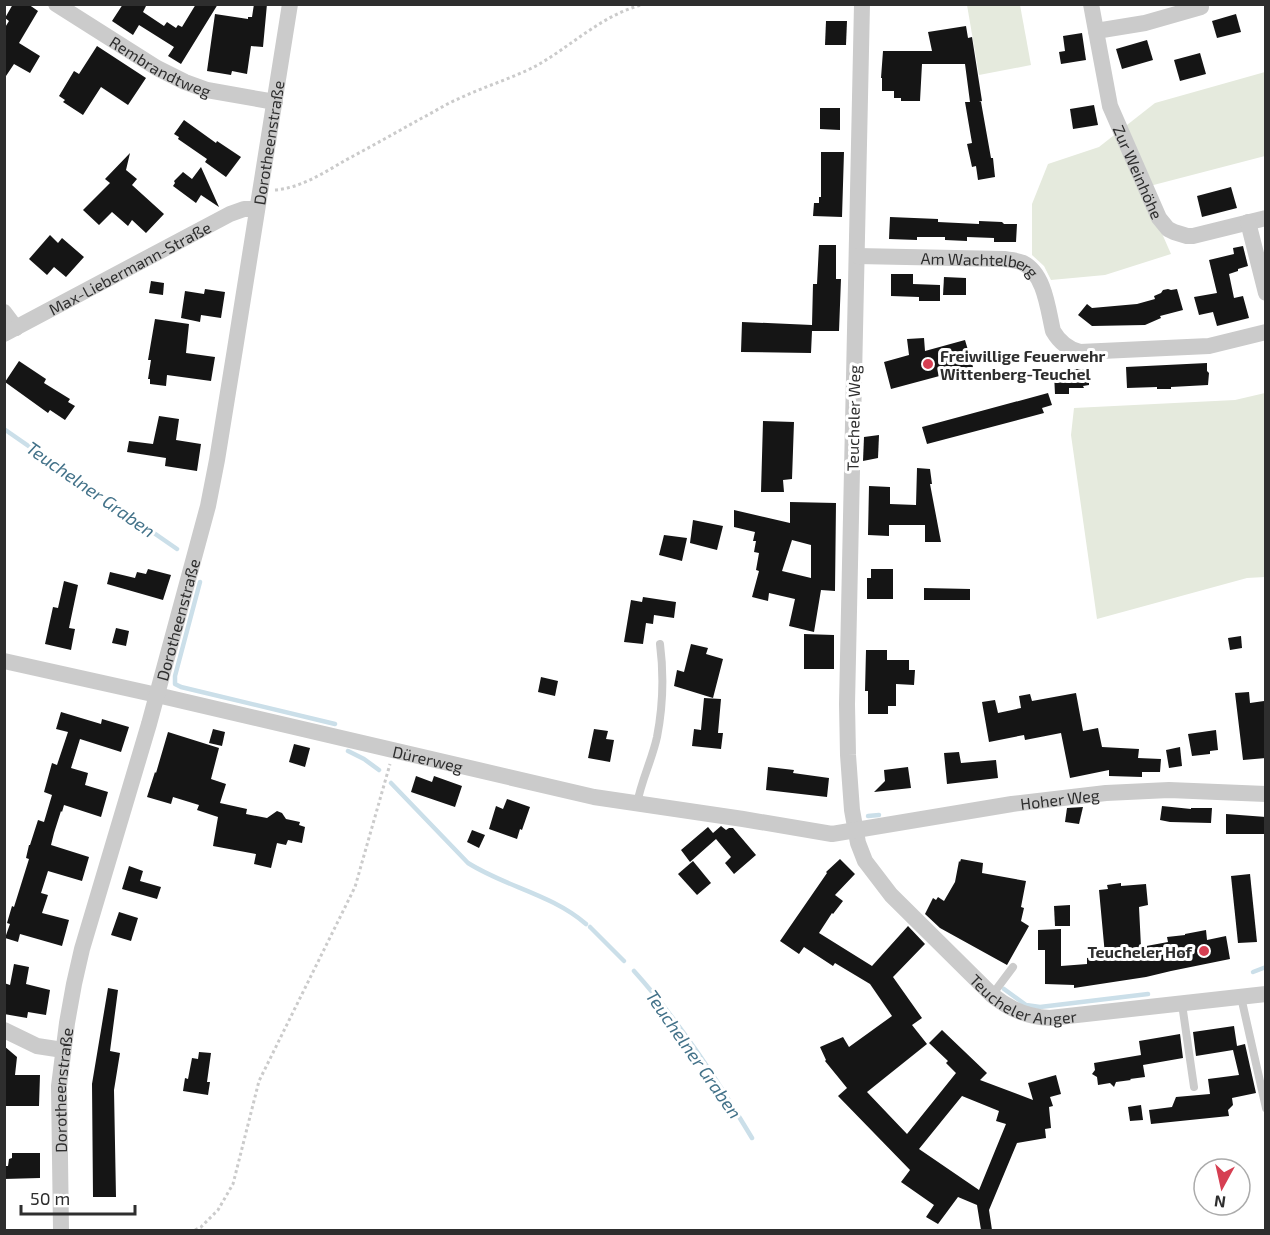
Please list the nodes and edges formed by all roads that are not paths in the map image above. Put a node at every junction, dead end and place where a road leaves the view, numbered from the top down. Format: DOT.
graph roads {
  1 [pos="56,4"];
  2 [pos="290,4"];
  3 [pos="862,4"];
  4 [pos="1091,4"];
  5 [pos="1201,8"];
  6 [pos="1096,32"];
  7 [pos="275,102"];
  8 [pos="257,209"];
  9 [pos="1266,218"];
  10 [pos="1248,222"];
  11 [pos="857,256"];
  12 [pos="1266,293"];
  13 [pos="4,312"];
  14 [pos="10,331"];
  15 [pos="1266,332"];
  16 [pos="660,644"];
  17 [pos="4,661"];
  18 [pos="157,695"];
  19 [pos="1266,794"];
  20 [pos="637,804"];
  21 [pos="855,831"];
  22 [pos="1013,967"];
  23 [pos="1266,994"];
  24 [pos="992,995"];
  25 [pos="1241,997"];
  26 [pos="1182,1004"];
  27 [pos="4,1030"];
  28 [pos="63,1050"];
  29 [pos="1194,1087"];
  30 [pos="1266,1108"];
  31 [pos="61,1230"];
  1 -- 7 [label="street, Rembrandtweg"];
  2 -- 7 [label="street, Dorotheenstraße"];
  3 -- 11 [label="street, Teucheler Weg"];
  4 -- 6 [label="street, Zur Weinhöhe"];
  5 -- 6 [label="street"];
  6 -- 10 [label="street, Zur Weinhöhe"];
  7 -- 8 [label="street, Dorotheenstraße"];
  8 -- 14 [label="street, Max-Liebermann-Straße"];
  8 -- 18 [label="street, Dorotheenstraße"];
  9 -- 10 [label="street, Zur Weinhöhe"];
  10 -- 12 [label="street"];
  11 -- 15 [label="street, Am Wachtelberg"];
  11 -- 21 [label="street, Teucheler Weg"];
  13 -- 14 [label="street"];
  16 -- 20 [label="lane"];
  17 -- 18 [label="street, Dürerweg"];
  18 -- 20 [label="street, Dürerweg"];
  18 -- 28 [label="street, Dorotheenstraße"];
  19 -- 21 [label="street, Hoher Weg"];
  20 -- 21 [label="street, Dürerweg"];
  21 -- 24 [label="street, Teucheler Anger"];
  22 -- 24 [label="lane"];
  23 -- 25 [label="street, Teucheler Anger"];
  24 -- 26 [label="street, Teucheler Anger"];
  25 -- 26 [label="street, Teucheler Anger"];
  25 -- 30 [label="lane"];
  26 -- 29 [label="lane"];
  27 -- 28 [label="street"];
  28 -- 31 [label="street, Dorotheenstraße"];
}
